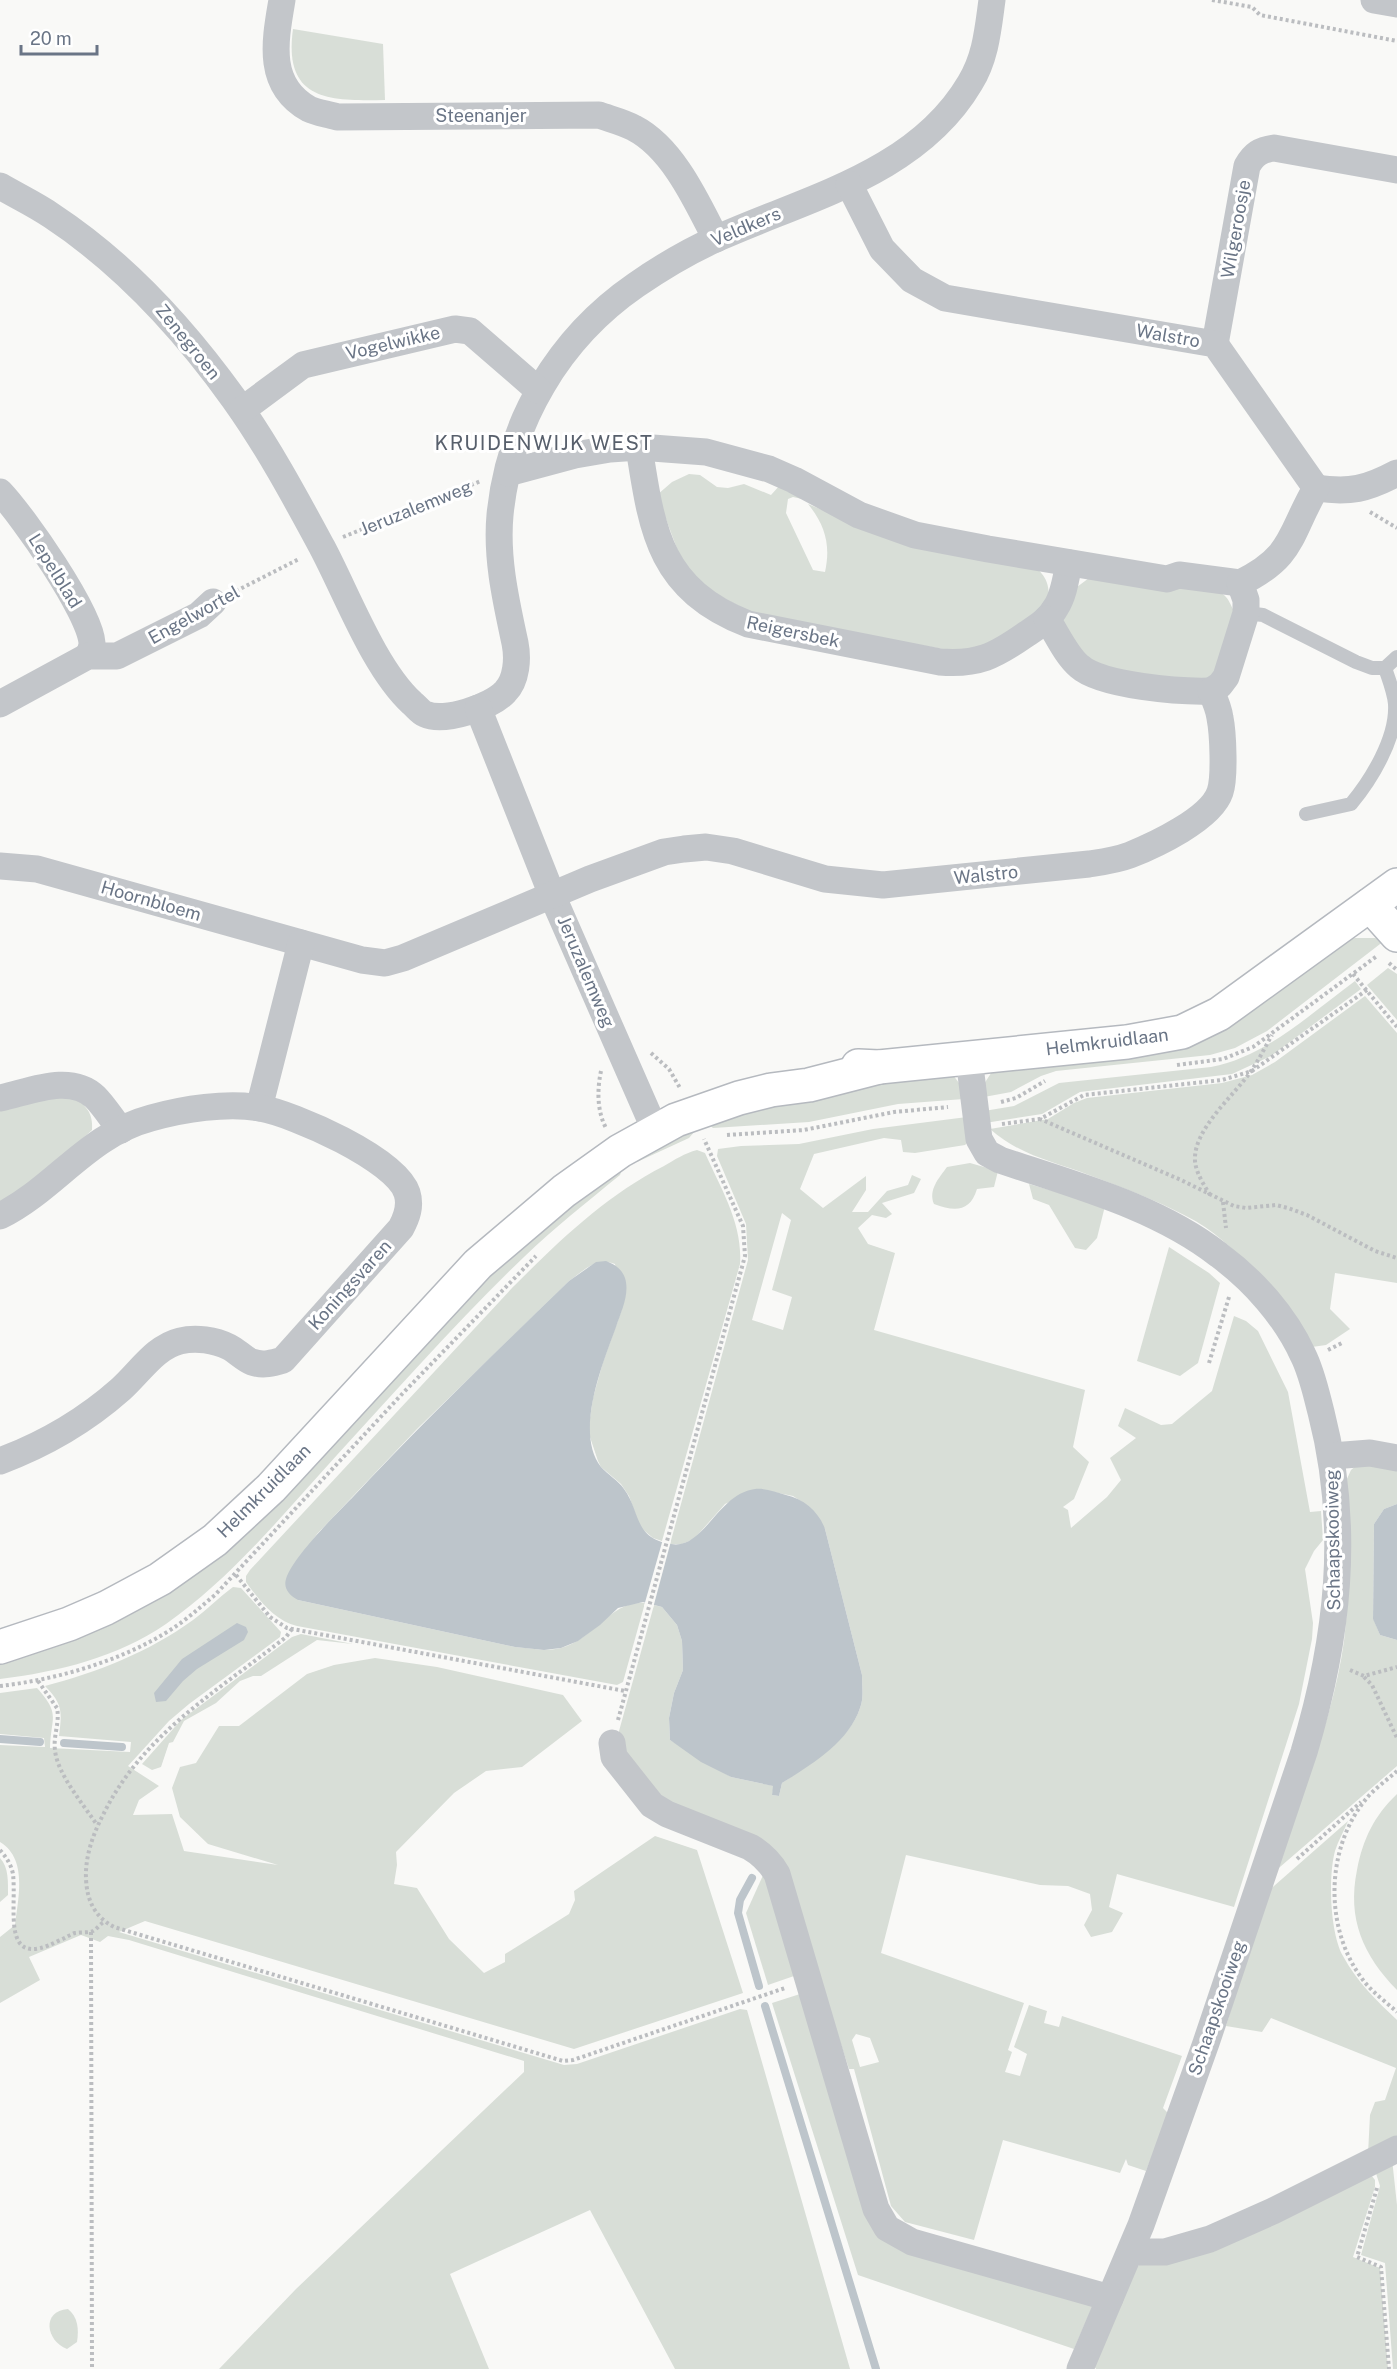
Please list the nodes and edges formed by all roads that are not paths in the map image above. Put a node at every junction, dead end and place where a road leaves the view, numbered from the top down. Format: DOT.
graph roads {
  1 [pos="282,0"];
  2 [pos="992,0"];
  3 [pos="1374,0"];
  4 [pos="1397,4"];
  5 [pos="1397,170"];
  6 [pos="849,184"];
  7 [pos="0,186"];
  8 [pos="716,239"];
  9 [pos="1215,344"];
  10 [pos="537,390"];
  11 [pos="242,410"];
  12 [pos="639,447"];
  13 [pos="507,473"];
  14 [pos="1397,473"];
  15 [pos="1316,488"];
  16 [pos="0,492"];
  17 [pos="1069,563"];
  18 [pos="1240,583"];
  19 [pos="213,602"];
  20 [pos="1246,613"];
  21 [pos="1047,620"];
  22 [pos="88,656"];
  23 [pos="1397,657"];
  24 [pos="1385,668"];
  25 [pos="1211,691"];
  26 [pos="0,704"];
  27 [pos="478,708"];
  28 [pos="1306,814"];
  29 [pos="0,866"];
  30 [pos="1397,885"];
  31 [pos="552,895"];
  32 [pos="1370,905"];
  33 [pos="1397,935"];
  34 [pos="302,943"];
  35 [pos="969,1058"];
  36 [pos="0,1098"];
  37 [pos="259,1108"];
  38 [pos="650,1119"];
  39 [pos="122,1130"];
  40 [pos="0,1216"];
  41 [pos="478,1264"];
  42 [pos="1332,1456"];
  43 [pos="1397,1458"];
  44 [pos="0,1461"];
  45 [pos="0,1647"];
  46 [pos="612,1743"];
  47 [pos="1397,2149"];
  48 [pos="1131,2252"];
  49 [pos="1110,2298"];
  50 [pos="1080,2369"];
  1 -- 8 [label="street, Steenanjer"];
  2 -- 6 [label="street, Veldkers"];
  3 -- 4 [label="street"];
  5 -- 9 [label="street, Wilgeroosje"];
  6 -- 8 [label="street, Veldkers"];
  6 -- 9 [label="street, Walstro"];
  7 -- 11 [label="street, Zenegroen"];
  8 -- 10 [label="street, Veldkers"];
  9 -- 15 [label="street, Walstro"];
  10 -- 11 [label="street, Vogelwikke"];
  10 -- 13 [label="street, Veldkers"];
  11 -- 27 [label="street, Zenegroen"];
  12 -- 13 [label="street"];
  12 -- 17 [label="street"];
  12 -- 21 [label="street, Reigersbek"];
  13 -- 27 [label="street"];
  14 -- 15 [label="street"];
  15 -- 18 [label="street"];
  16 -- 22 [label="street, Lepelblad"];
  17 -- 18 [label="street"];
  17 -- 21 [label="street, Reigersbek"];
  18 -- 20 [label="street"];
  19 -- 22 [label="street, Engelwortel"];
  20 -- 24 [label="lane"];
  20 -- 25 [label="street"];
  21 -- 25 [label="street"];
  22 -- 26 [label="street, Engelwortel"];
  23 -- 24 [label="lane"];
  24 -- 28 [label="lane"];
  25 -- 31 [label="street, Walstro"];
  27 -- 31 [label="street, Jeruzalemweg"];
  29 -- 34 [label="street, Hoornbloem"];
  30 -- 32 [label="street, Helmkruidlaan"];
  31 -- 34 [label="street, Hoornbloem"];
  31 -- 38 [label="street, Jeruzalemweg"];
  32 -- 33 [label="street"];
  32 -- 35 [label="street, Helmkruidlaan"];
  34 -- 37 [label="street"];
  35 -- 38 [label="street, Helmkruidlaan"];
  35 -- 42 [label="street, Schaapskooiweg"];
  36 -- 39 [label="street"];
  37 -- 39 [label="street, Koningsvaren"];
  37 -- 44 [label="street, Koningsvaren"];
  38 -- 41 [label="street, Helmkruidlaan"];
  38 -- 41 [label="street, Helmkruidlaan"];
  39 -- 40 [label="street, Koningsvaren"];
  41 -- 45 [label="street, Helmkruidlaan"];
  42 -- 43 [label="street"];
  42 -- 48 [label="street, Schaapskooiweg"];
  46 -- 49 [label="street"];
  47 -- 48 [label="street"];
  48 -- 49 [label="street, Schaapskooiweg"];
  49 -- 50 [label="street, Schaapskooiweg"];
}
